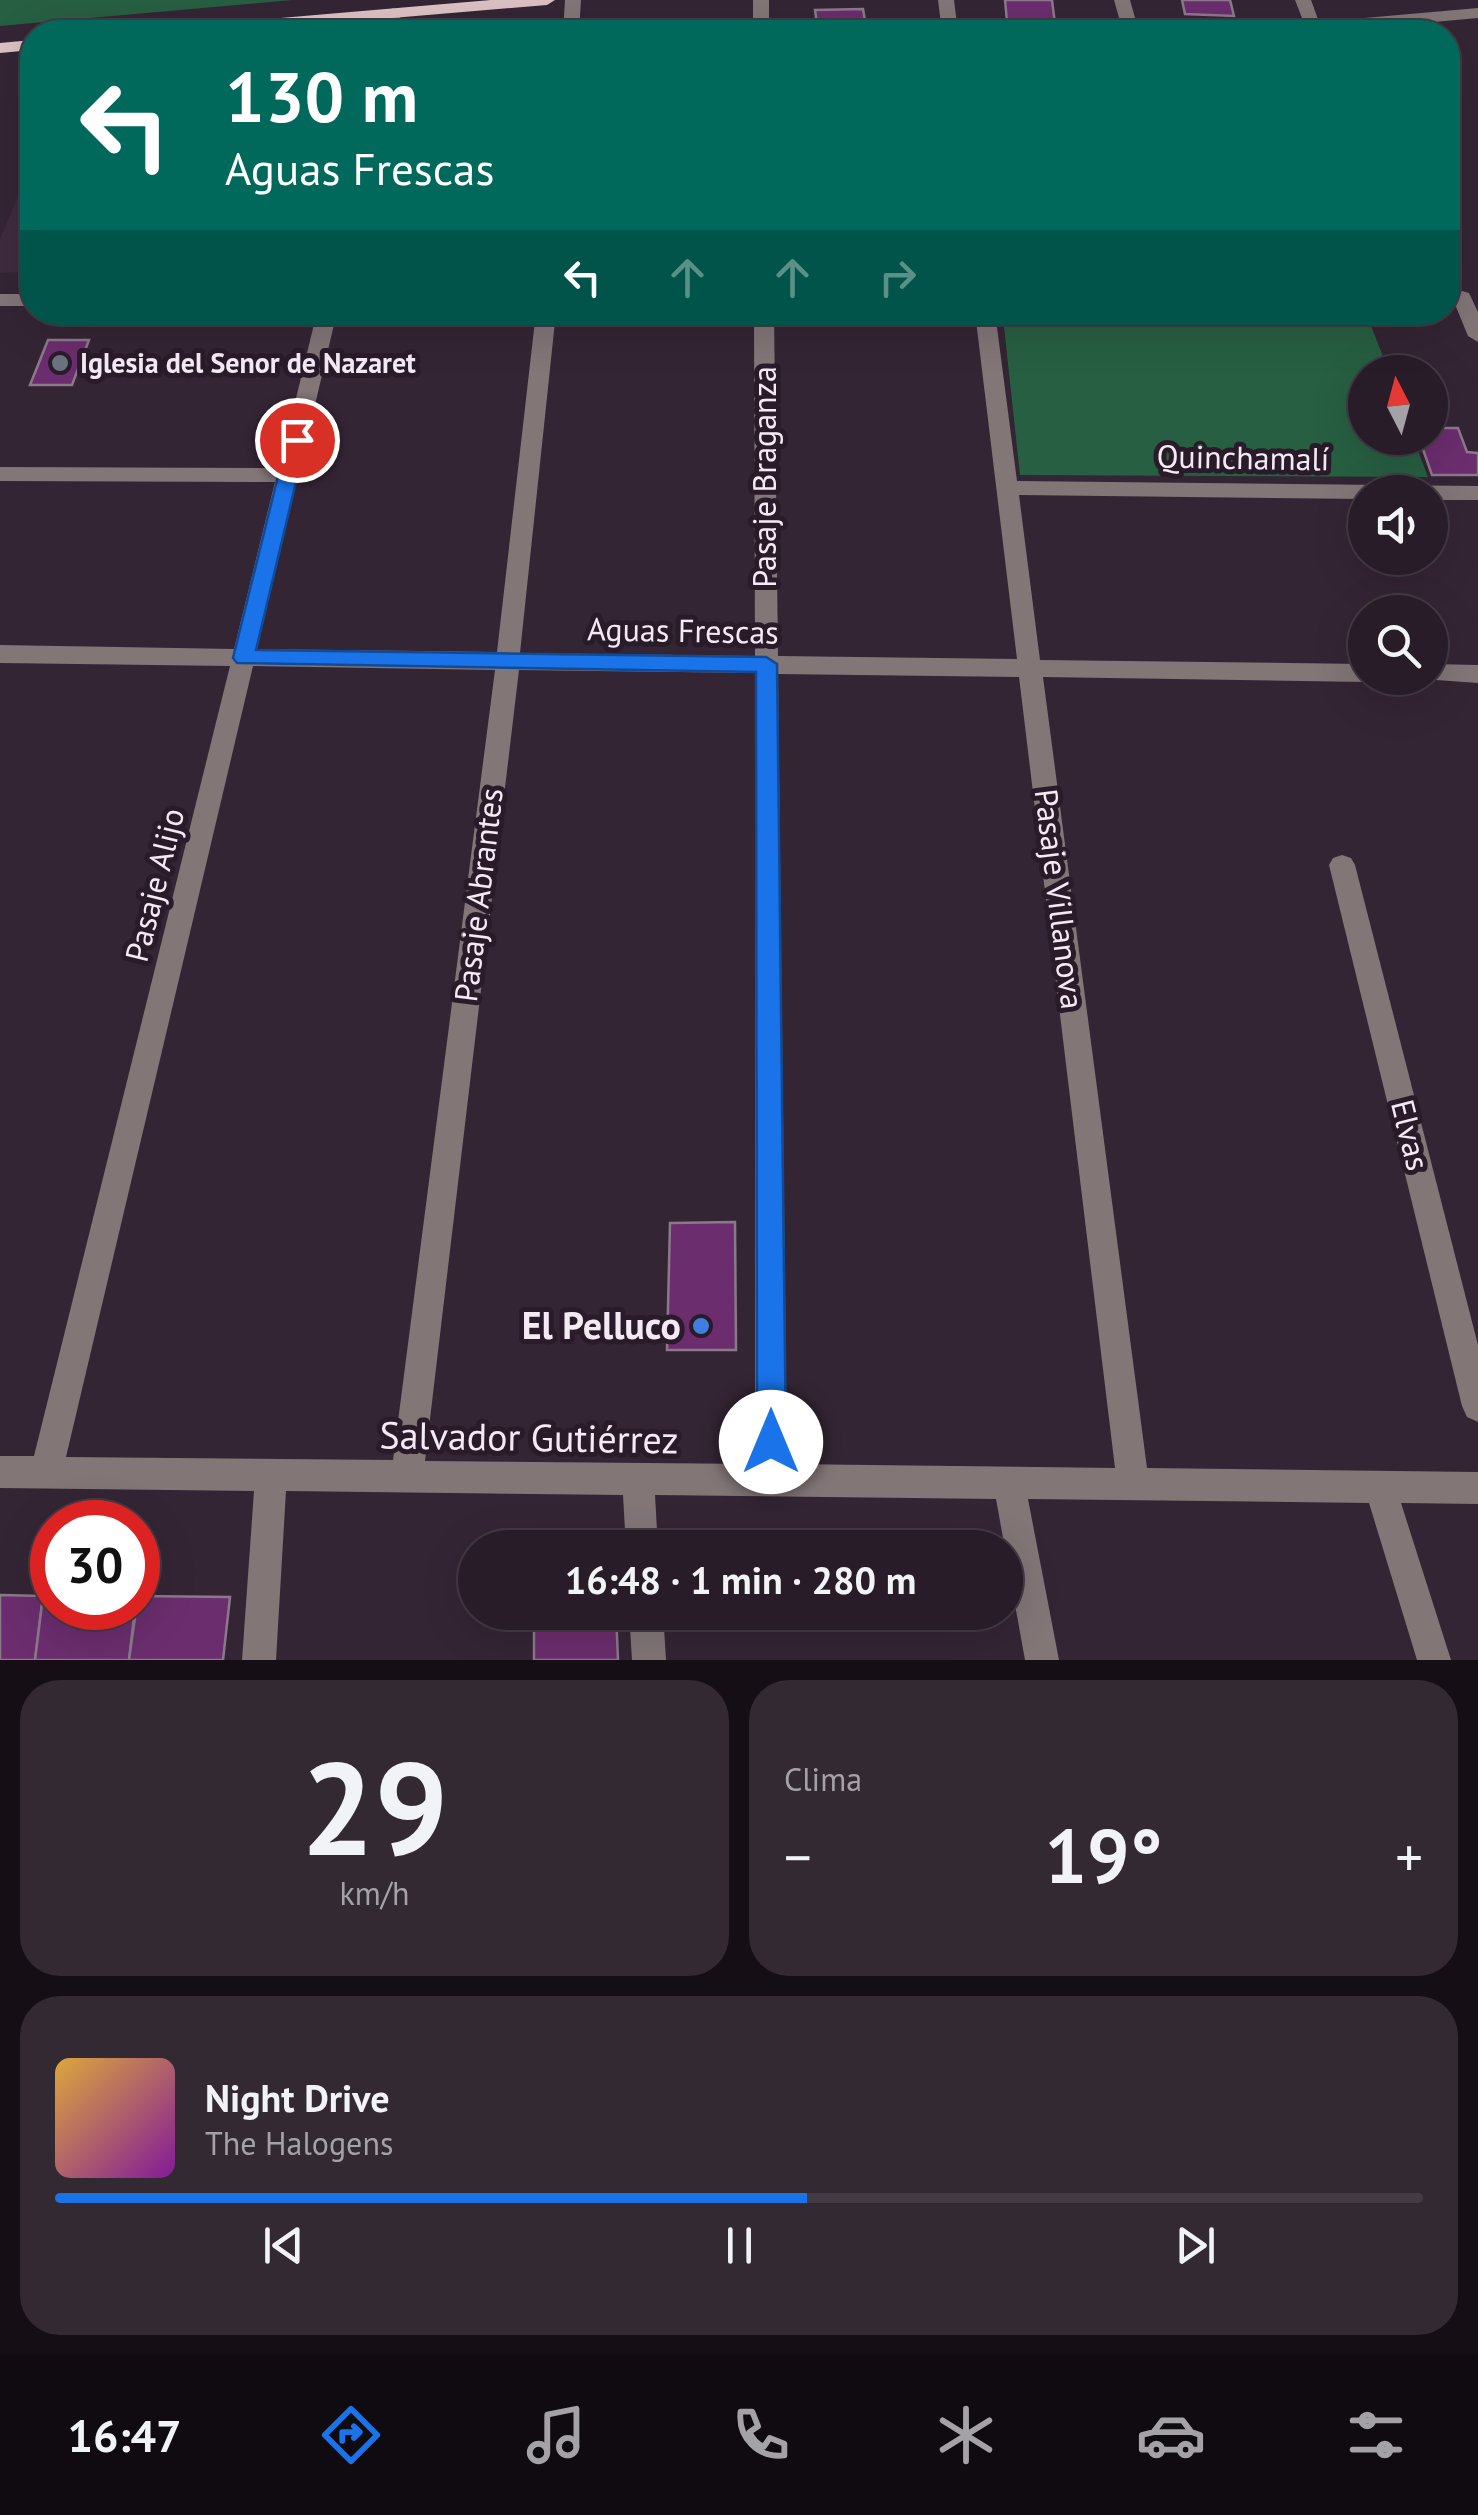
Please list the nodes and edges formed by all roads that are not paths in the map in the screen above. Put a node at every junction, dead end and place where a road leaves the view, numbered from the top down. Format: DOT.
graph roads {
  1 [pos="546,0"];
  2 [pos="393,13"];
  3 [pos="1478,13"];
  4 [pos="313,20"];
  5 [pos="392,20"];
  6 [pos="1410,20"];
  7 [pos="1462,296"];
  8 [pos="325,325"];
  9 [pos="545,325"];
  10 [pos="764,325"];
  11 [pos="987,325"];
  12 [pos="1478,336"];
  13 [pos="0,474"];
  14 [pos="288,474"];
  15 [pos="1007,488"];
  16 [pos="1478,493"];
  17 [pos="0,654"];
  18 [pos="244,658"];
  19 [pos="508,661"];
  20 [pos="766,664"];
  21 [pos="1030,668"];
  22 [pos="1348,672"];
  23 [pos="1448,673"];
  24 [pos="1478,674"];
  25 [pos="1342,865"];
  26 [pos="1478,1406"];
  27 [pos="0,1472"];
  28 [pos="46,1474"];
  29 [pos="271,1476"];
  30 [pos="407,1477"];
  31 [pos="638,1480"];
  32 [pos="772,1481"];
  33 [pos="1010,1484"];
  34 [pos="1132,1484"];
  35 [pos="1380,1488"];
  36 [pos="1478,1488"];
  37 [pos="641,1530"];
  38 [pos="647,1630"];
  39 [pos="259,1660"];
  40 [pos="648,1660"];
  41 [pos="1042,1660"];
  42 [pos="1434,1660"];
  1 -- 2 [label="main road"];
  2 -- 4 [label="main road"];
  2 -- 5 [label="street"];
  3 -- 6 [label="street"];
  7 -- 12 [label="street"];
  8 -- 14 [label="street, Pasaje Alijo"];
  9 -- 19 [label="street, Pasaje Abrantes"];
  10 -- 20 [label="street, Pasaje Braganza"];
  11 -- 15 [label="street, Pasaje Villanova"];
  13 -- 14 [label="street"];
  14 -- 18 [label="street, Pasaje Alijo"];
  15 -- 16 [label="street, Quinchamalí"];
  15 -- 21 [label="street, Pasaje Villanova"];
  17 -- 18 [label="street, Aguas Frescas"];
  18 -- 19 [label="street, Aguas Frescas"];
  18 -- 28 [label="street, Pasaje Alijo"];
  19 -- 20 [label="street, Aguas Frescas"];
  19 -- 30 [label="street, Pasaje Abrantes"];
  20 -- 21 [label="street, Aguas Frescas"];
  20 -- 32 [label="street, Pasaje Braganza"];
  21 -- 22 [label="street, Aguas Frescas"];
  21 -- 34 [label="street, Pasaje Villanova"];
  23 -- 24 [label="street"];
  25 -- 26 [label="street, Elvas"];
  27 -- 28 [label="street, Salvador Gutiérrez"];
  28 -- 29 [label="street, Salvador Gutiérrez"];
  29 -- 30 [label="street, Salvador Gutiérrez"];
  29 -- 39 [label="street"];
  30 -- 31 [label="street, Salvador Gutiérrez"];
  31 -- 32 [label="street, Salvador Gutiérrez"];
  31 -- 37 [label="street"];
  32 -- 33 [label="street, Salvador Gutiérrez"];
  33 -- 34 [label="street, Salvador Gutiérrez"];
  33 -- 41 [label="street"];
  34 -- 35 [label="street, Salvador Gutiérrez"];
  35 -- 36 [label="street, Salvador Gutiérrez"];
  35 -- 42 [label="street"];
  38 -- 40 [label="street"];
}
